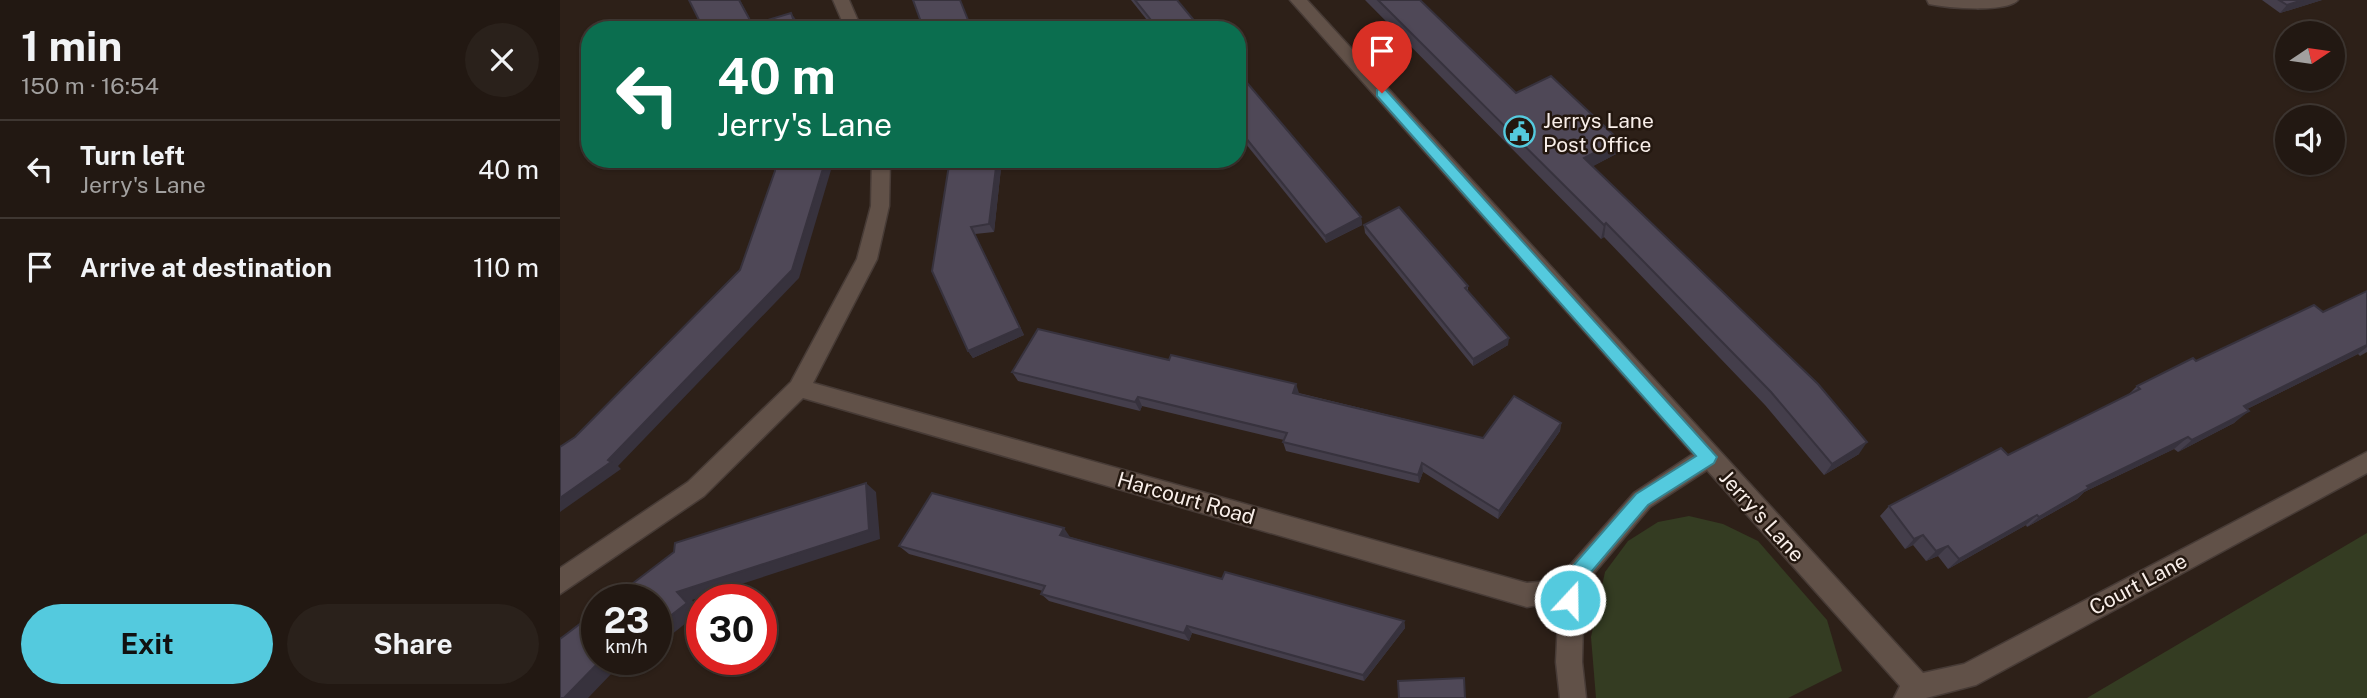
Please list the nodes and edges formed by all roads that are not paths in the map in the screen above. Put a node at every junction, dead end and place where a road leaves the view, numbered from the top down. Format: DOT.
graph roads {
  1 [pos="841,0"];
  2 [pos="1298,0"];
  3 [pos="1935,0"];
  4 [pos="2010,0"];
  5 [pos="850,21"];
  6 [pos="881,168"];
  7 [pos="799,388"];
  8 [pos="1708,457"];
  9 [pos="2367,462"];
  10 [pos="1572,581"];
  11 [pos="560,583"];
  12 [pos="1912,693"];
  13 [pos="1573,698"];
  1 -- 5 [label="street"];
  2 -- 8 [label="street, Jerry's Lane"];
  3 -- 4 [label="street"];
  6 -- 7 [label="street"];
  7 -- 10 [label="street, Harcourt Road"];
  7 -- 11 [label="street"];
  8 -- 10 [label="street, Harcourt Road"];
  8 -- 12 [label="street, Jerry's Lane"];
  9 -- 12 [label="street, Court Lane"];
  10 -- 13 [label="street"];
}
